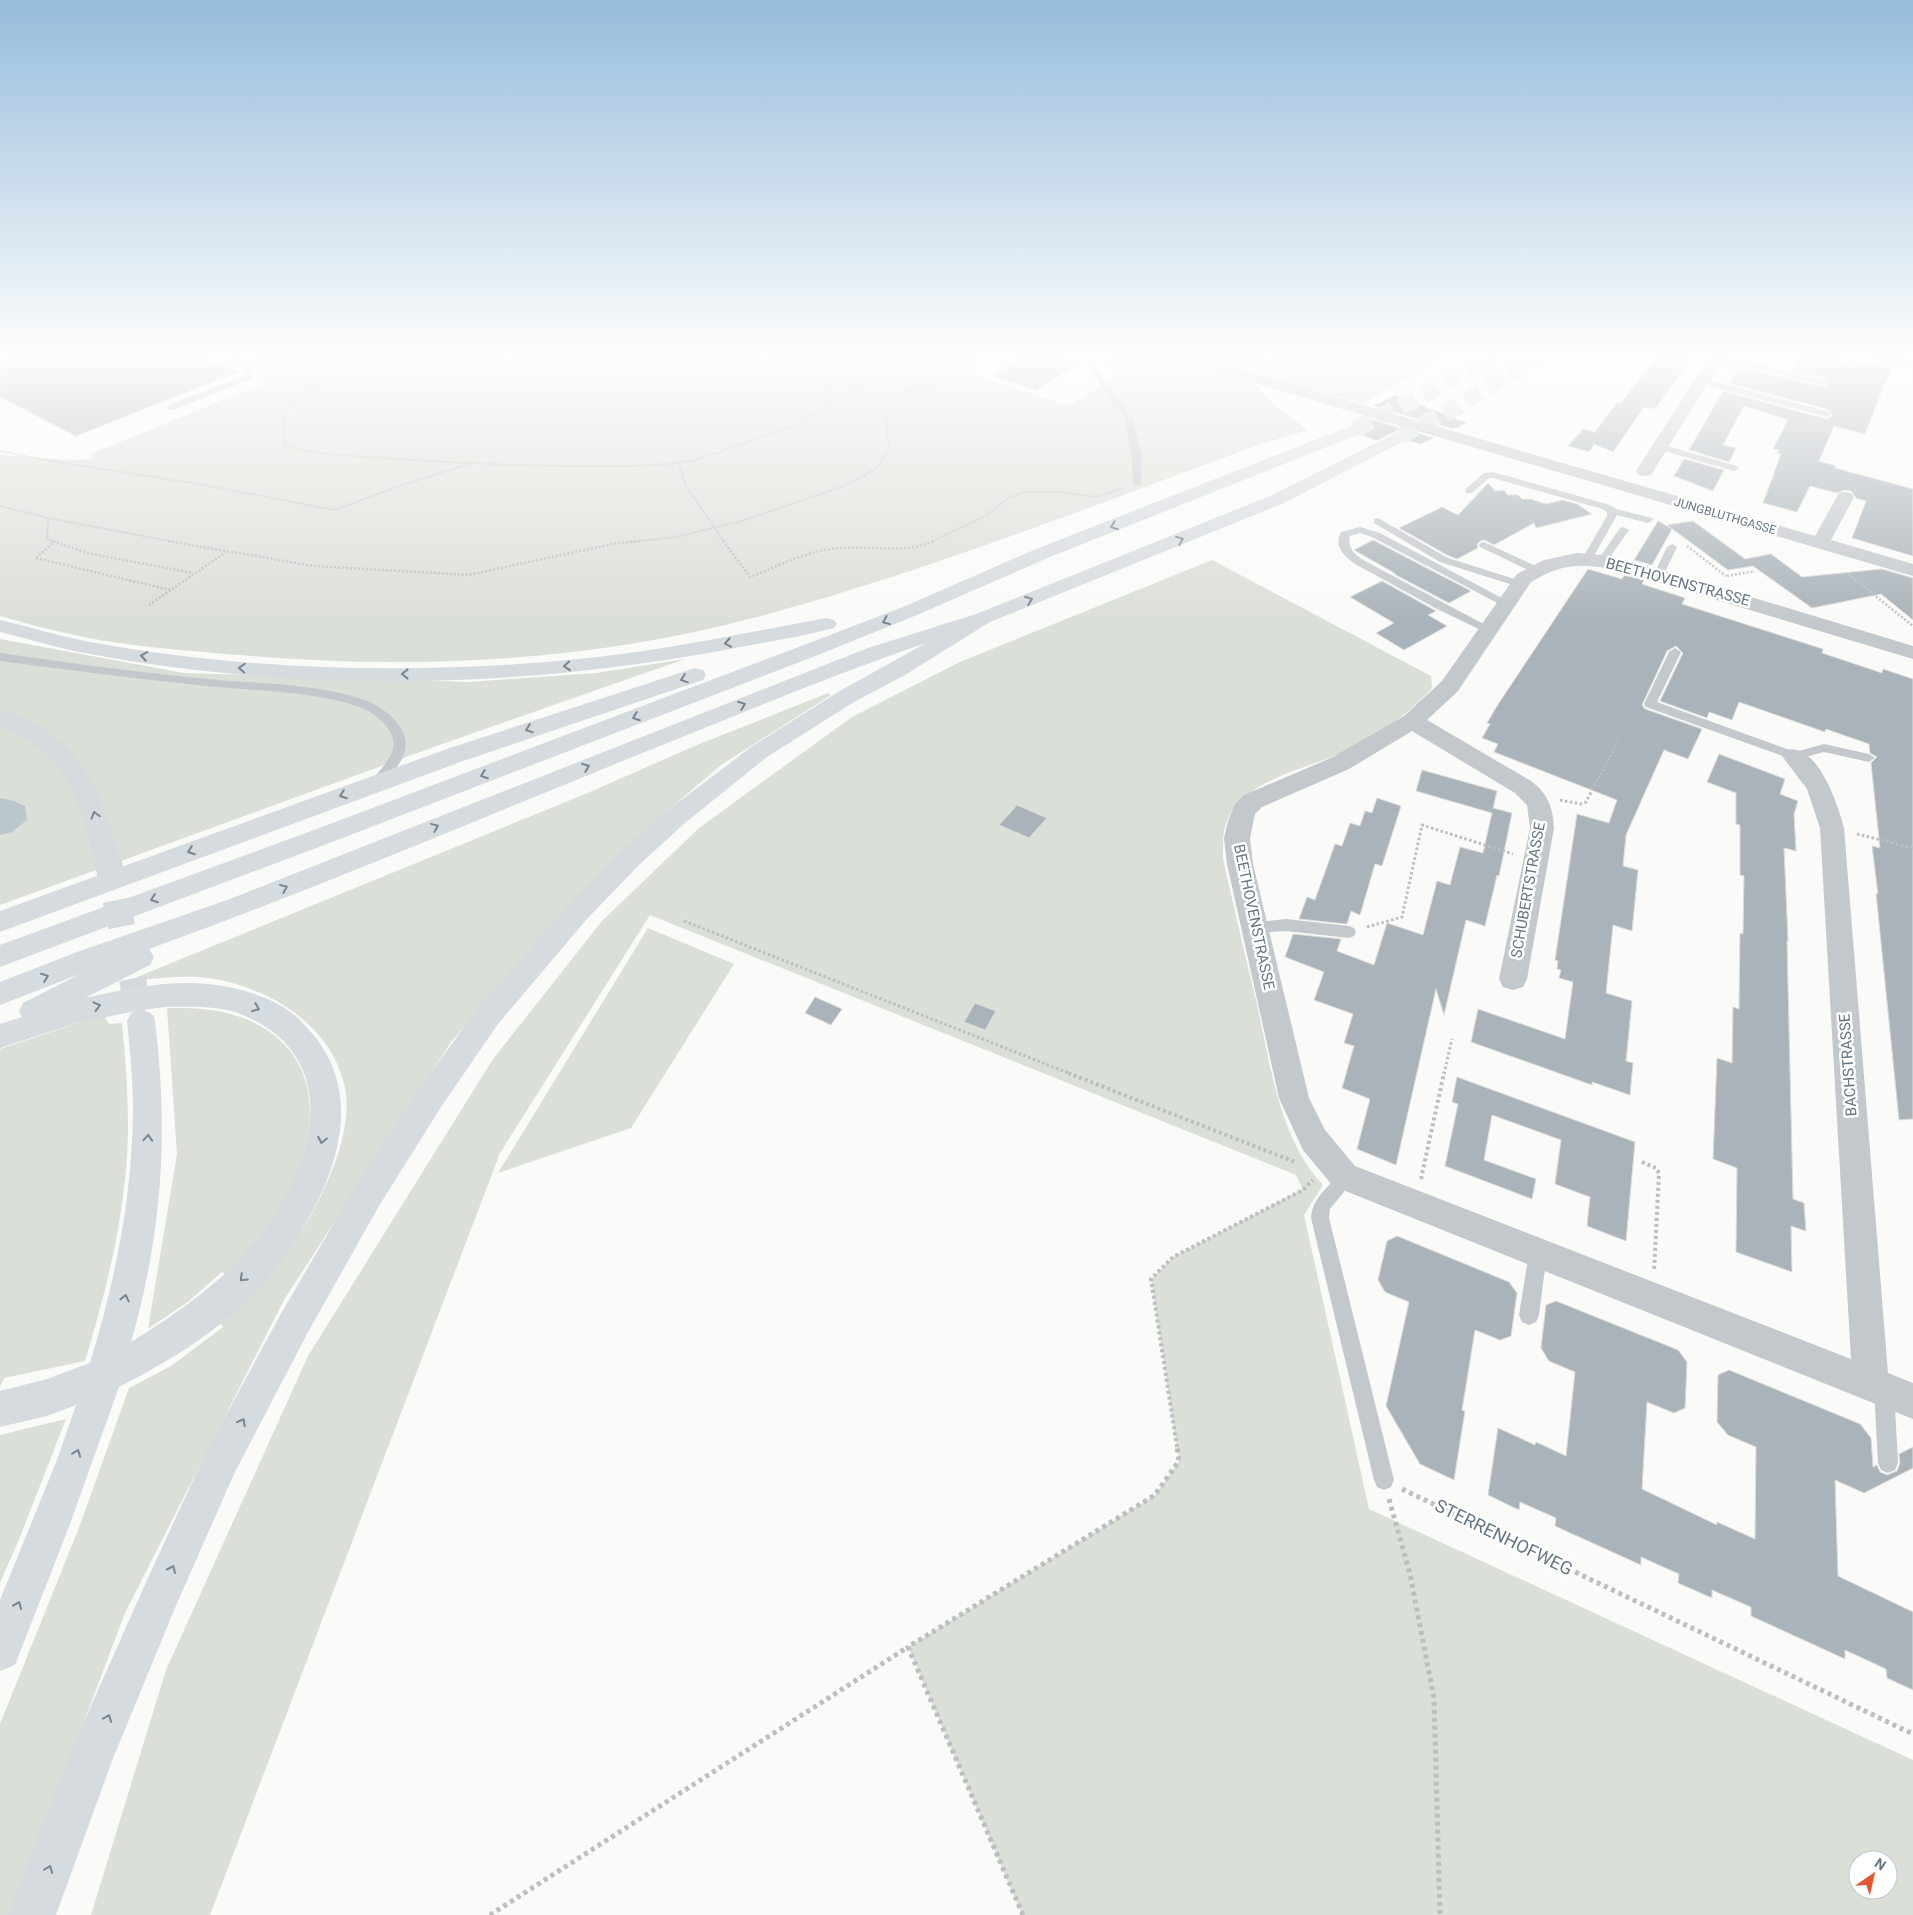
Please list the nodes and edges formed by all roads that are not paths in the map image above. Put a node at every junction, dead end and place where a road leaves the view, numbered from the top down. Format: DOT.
graph roads {
  1 [pos="1134,443"];
  2 [pos="1320,443"];
  3 [pos="1386,443"];
  4 [pos="1480,443"];
  5 [pos="1662,443"];
  6 [pos="1660,447"];
  7 [pos="1734,468"];
  8 [pos="1645,471"];
  9 [pos="1138,483"];
  10 [pos="1469,491"];
  11 [pos="1845,497"];
  12 [pos="1612,511"];
  13 [pos="1648,520"];
  14 [pos="1378,521"];
  15 [pos="1624,530"];
  16 [pos="1676,544"];
  17 [pos="1820,544"];
  18 [pos="1484,546"];
  19 [pos="1043,553"];
  20 [pos="1598,560"];
  21 [pos="1913,570"];
  22 [pos="1659,574"];
  23 [pos="1528,577"];
  24 [pos="1507,604"];
  25 [pos="983,618"];
  26 [pos="827,624"];
  27 [pos="0,626"];
  28 [pos="1489,630"];
  29 [pos="1675,652"];
  30 [pos="1913,653"];
  31 [pos="0,657"];
  32 [pos="0,716"];
  33 [pos="1412,721"];
  34 [pos="1794,756"];
  35 [pos="1869,758"];
  36 [pos="377,783"];
  37 [pos="108,861"];
  38 [pos="239,906"];
  39 [pos="0,922"];
  40 [pos="1254,927"];
  41 [pos="1349,932"];
  42 [pos="0,956"];
  43 [pos="1513,979"];
  44 [pos="0,994"];
  45 [pos="141,1021"];
  46 [pos="0,1025"];
  47 [pos="0,1036"];
  48 [pos="1337,1169"];
  49 [pos="1538,1253"];
  50 [pos="1529,1315"];
  51 [pos="1889,1391"];
  52 [pos="0,1409"];
  53 [pos="1888,1463"];
  54 [pos="1384,1480"];
  55 [pos="0,1650"];
  56 [pos="32,1915"];
  1 -- 9 [label="lane"];
  2 -- 19 [label="highway, one-way"];
  25 -- 3 [label="highway, one-way"];
  4 -- 17 [label="street, JUNGBLUTHGASSE"];
  5 -- 6 [label="street"];
  6 -- 7 [label="lane"];
  6 -- 8 [label="street"];
  10 -- 12 [label="lane"];
  11 -- 17 [label="street"];
  12 -- 13 [label="lane"];
  12 -- 20 [label="lane"];
  14 -- 23 [label="lane"];
  15 -- 20 [label="lane"];
  16 -- 22 [label="lane"];
  17 -- 21 [label="street, JUNGBLUTHGASSE"];
  18 -- 23 [label="lane"];
  19 -- 26 [label="highway"];
  19 -- 42 [label="highway, one-way"];
  20 -- 22 [label="street, BEETHOVENSTRASSE"];
  20 -- 23 [label="street, BEETHOVENSTRASSE"];
  22 -- 30 [label="street, BEETHOVENSTRASSE"];
  23 -- 24 [label="street, BEETHOVENSTRASSE"];
  24 -- 28 [label="street, BEETHOVENSTRASSE"];
  24 -- 28 [label="lane"];
  38 -- 25 [label="highway, one-way"];
  56 -- 25 [label="highway, one-way"];
  26 -- 27 [label="highway, one-way"];
  26 -- 36 [label="highway, one-way"];
  28 -- 33 [label="street, BEETHOVENSTRASSE"];
  29 -- 34 [label="lane"];
  31 -- 36 [label="lane"];
  37 -- 32 [label="highway, one-way"];
  33 -- 40 [label="street, BEETHOVENSTRASSE"];
  33 -- 43 [label="street, SCHUBERTSTRASSE"];
  34 -- 35 [label="lane"];
  34 -- 51 [label="street, BACHSTRASSE"];
  36 -- 39 [label="highway, one-way"];
  44 -- 38 [label="highway, one-way"];
  38 -- 46 [label="highway"];
  40 -- 41 [label="lane"];
  40 -- 48 [label="street, BEETHOVENSTRASSE"];
  55 -- 45 [label="highway, one-way"];
  47 -- 52 [label="highway, one-way"];
  48 -- 49 [label="street"];
  48 -- 54 [label="lane"];
  49 -- 50 [label="lane"];
  49 -- 51 [label="street"];
  51 -- 53 [label="lane"];
}
